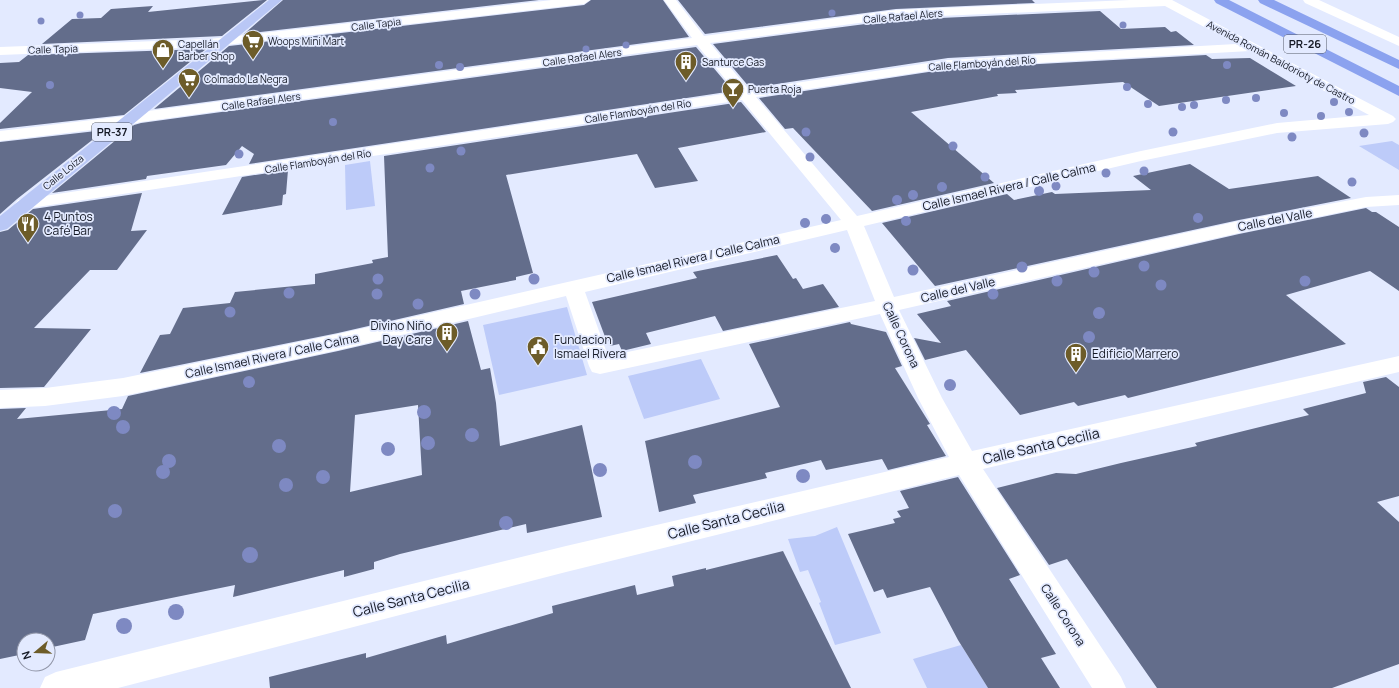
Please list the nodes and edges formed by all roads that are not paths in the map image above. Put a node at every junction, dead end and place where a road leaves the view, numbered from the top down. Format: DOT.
graph roads {
  1 [pos="276,0"];
  2 [pos="584,0"];
  3 [pos="670,0"];
  4 [pos="1220,0"];
  5 [pos="1264,0"];
  6 [pos="1309,0"];
  7 [pos="1165,1"];
  8 [pos="700,40"];
  9 [pos="226,41"];
  10 [pos="1399,42"];
  11 [pos="1254,47"];
  12 [pos="0,51"];
  13 [pos="1399,65"];
  14 [pos="1395,90"];
  15 [pos="745,95"];
  16 [pos="125,121"];
  17 [pos="1392,121"];
  18 [pos="0,136"];
  19 [pos="1399,200"];
  20 [pos="24,204"];
  21 [pos="853,223"];
  22 [pos="0,225"];
  23 [pos="573,287"];
  24 [pos="887,306"];
  25 [pos="1399,364"];
  26 [pos="0,399"];
  27 [pos="965,463"];
  28 [pos="56,688"];
  29 [pos="1110,688"];
  1 -- 9 [label="main road, Calle Loíza / PR-37"];
  2 -- 9 [label="street, Calle Tapia"];
  3 -- 8 [label="street, Calle Corona"];
  4 -- 14 [label="highway, PR-26"];
  5 -- 13 [label="highway, PR-26"];
  6 -- 10 [label="street"];
  7 -- 8 [label="street, Calle Rafael Alers"];
  7 -- 11 [label="street, Avenida Román Baldorioty de Castro"];
  8 -- 15 [label="street, Calle Corona"];
  8 -- 16 [label="street, Calle Rafael Alers"];
  9 -- 12 [label="street, Calle Tapia"];
  9 -- 16 [label="main road, Calle Loíza / PR-37"];
  11 -- 15 [label="street, Calle Flamboyán del Río"];
  11 -- 17 [label="street, Avenida Román Baldorioty de Castro"];
  15 -- 20 [label="street, Calle Flamboyán del Río"];
  15 -- 21 [label="street, Calle Corona"];
  16 -- 18 [label="street, Calle Rafael Alers"];
  16 -- 20 [label="main road, Calle Loíza / PR-37"];
  17 -- 21 [label="street, Calle Ismael Rivera / Calle Calma"];
  19 -- 24 [label="street, Calle del Valle"];
  20 -- 22 [label="main road, Calle Loíza / PR-37"];
  21 -- 23 [label="street, Calle Ismael Rivera / Calle Calma"];
  21 -- 24 [label="street, Calle Corona"];
  23 -- 24 [label="street, Calle del Valle"];
  23 -- 26 [label="street, Calle Ismael Rivera / Calle Calma"];
  24 -- 27 [label="street, Calle Corona"];
  25 -- 27 [label="street, Calle Santa Cecilia"];
  27 -- 28 [label="street, Calle Santa Cecilia"];
  27 -- 29 [label="street, Calle Corona"];
}
